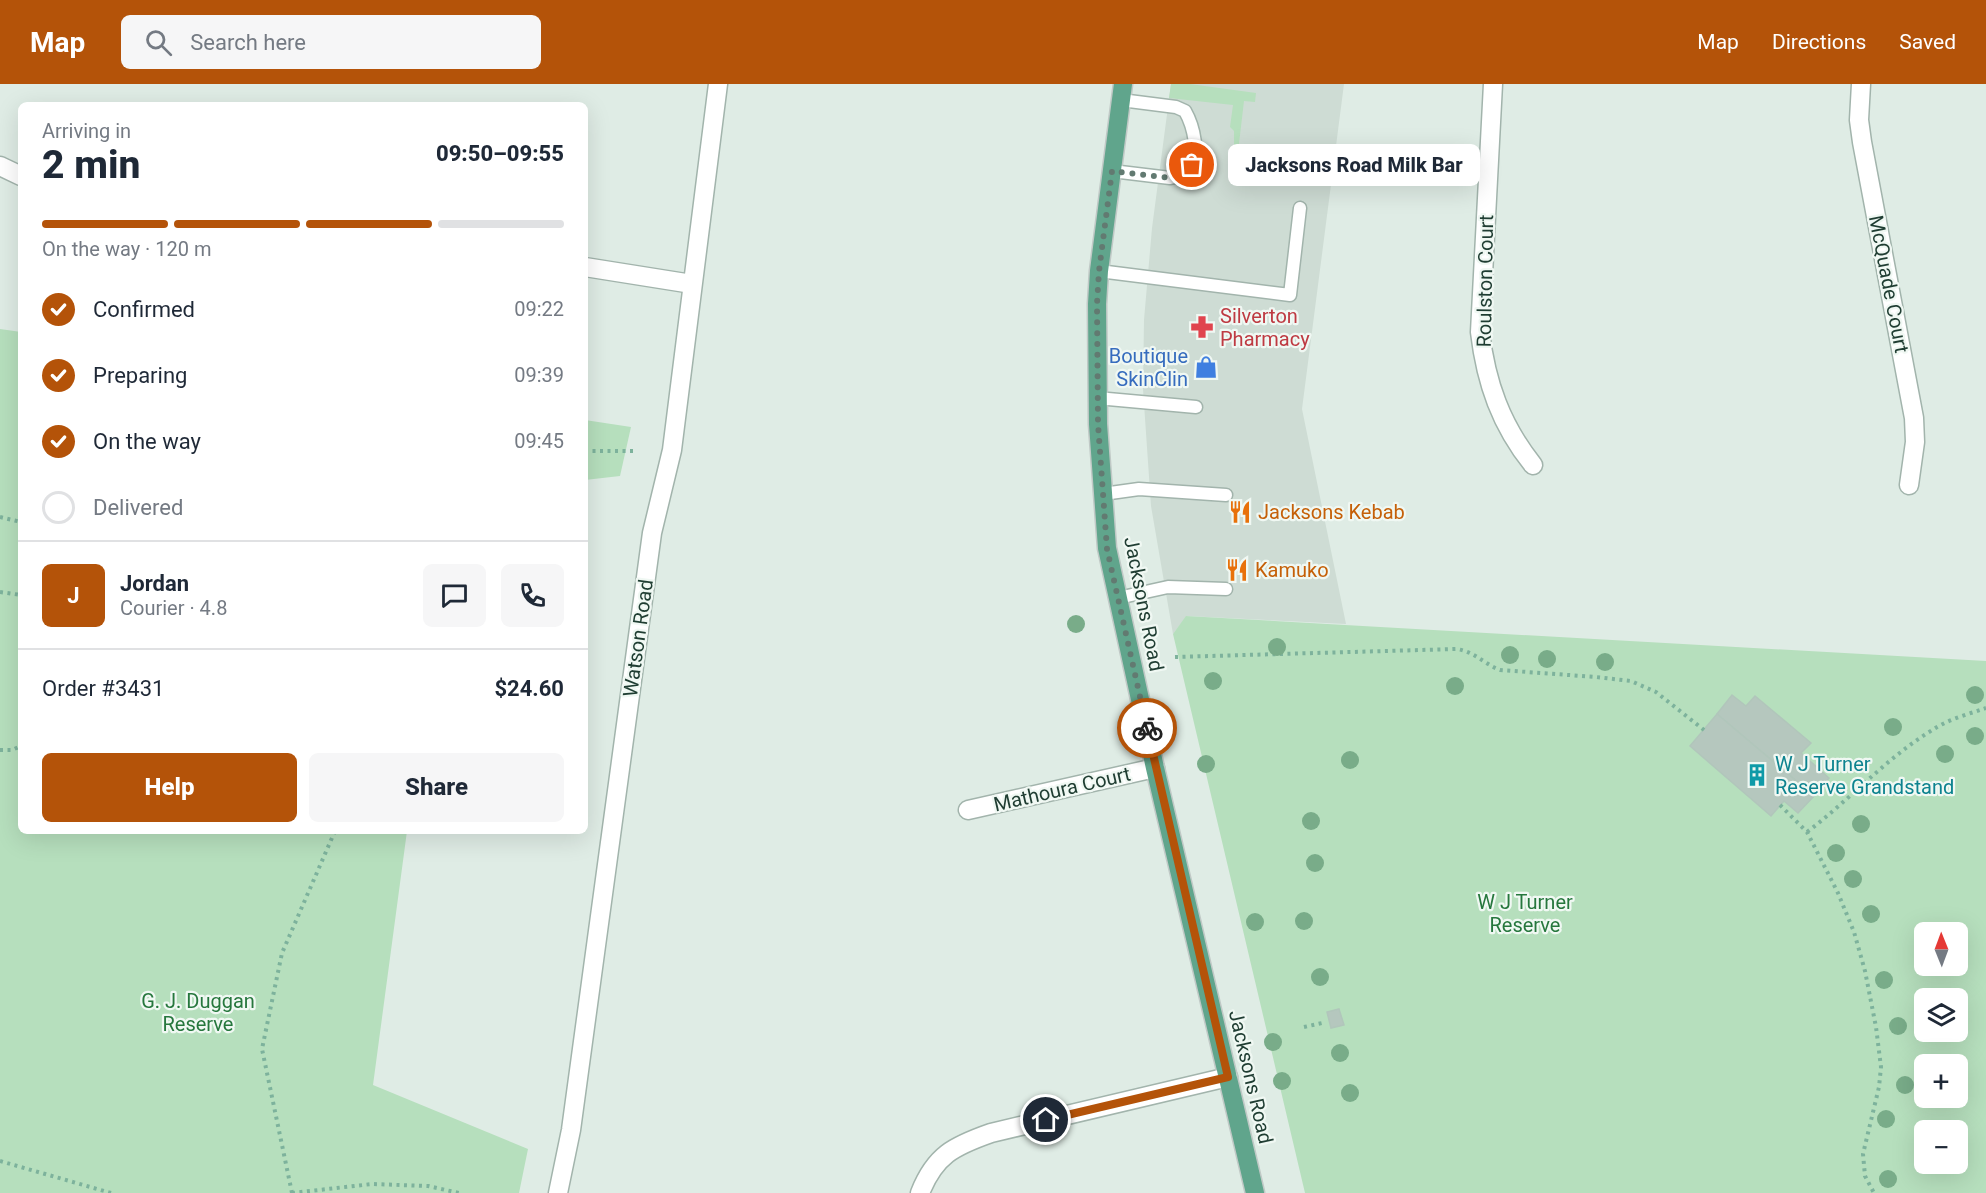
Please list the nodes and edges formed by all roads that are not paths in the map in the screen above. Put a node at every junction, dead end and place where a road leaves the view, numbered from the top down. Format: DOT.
graph roads {
  1 [pos="718,84"];
  2 [pos="1493,84"];
  3 [pos="1861,84"];
  4 [pos="1122,92"];
  5 [pos="0,166"];
  6 [pos="1112,171"];
  7 [pos="18,175"];
  8 [pos="1300,208"];
  9 [pos="588,267"];
  10 [pos="1099,271"];
  11 [pos="692,284"];
  12 [pos="1097,398"];
  13 [pos="1196,407"];
  14 [pos="1533,465"];
  15 [pos="1909,485"];
  16 [pos="1103,494"];
  17 [pos="1226,495"];
  18 [pos="1226,589"];
  19 [pos="1118,598"];
  20 [pos="1155,768"];
  21 [pos="968,810"];
  22 [pos="1228,1077"];
  23 [pos="558,1193"];
  24 [pos="921,1193"];
  25 [pos="1255,1193"];
  1 -- 11 [label="street, Watson Road"];
  2 -- 14 [label="street, Roulston Court"];
  3 -- 15 [label="street, McQuade Court"];
  4 -- 6 [label="main road, Jacksons Road"];
  4 -- 6 [label="lane"];
  5 -- 7 [label="street"];
  6 -- 10 [label="main road, Jacksons Road"];
  8 -- 10 [label="lane"];
  9 -- 11 [label="street"];
  10 -- 12 [label="main road, Jacksons Road"];
  11 -- 23 [label="street, Watson Road"];
  12 -- 13 [label="lane"];
  12 -- 16 [label="main road, Jacksons Road"];
  16 -- 17 [label="lane"];
  16 -- 19 [label="main road, Jacksons Road"];
  18 -- 19 [label="lane"];
  19 -- 20 [label="main road, Jacksons Road"];
  20 -- 21 [label="street, Mathoura Court"];
  20 -- 22 [label="main road, Jacksons Road"];
  22 -- 24 [label="street"];
  22 -- 25 [label="main road, Jacksons Road"];
}
